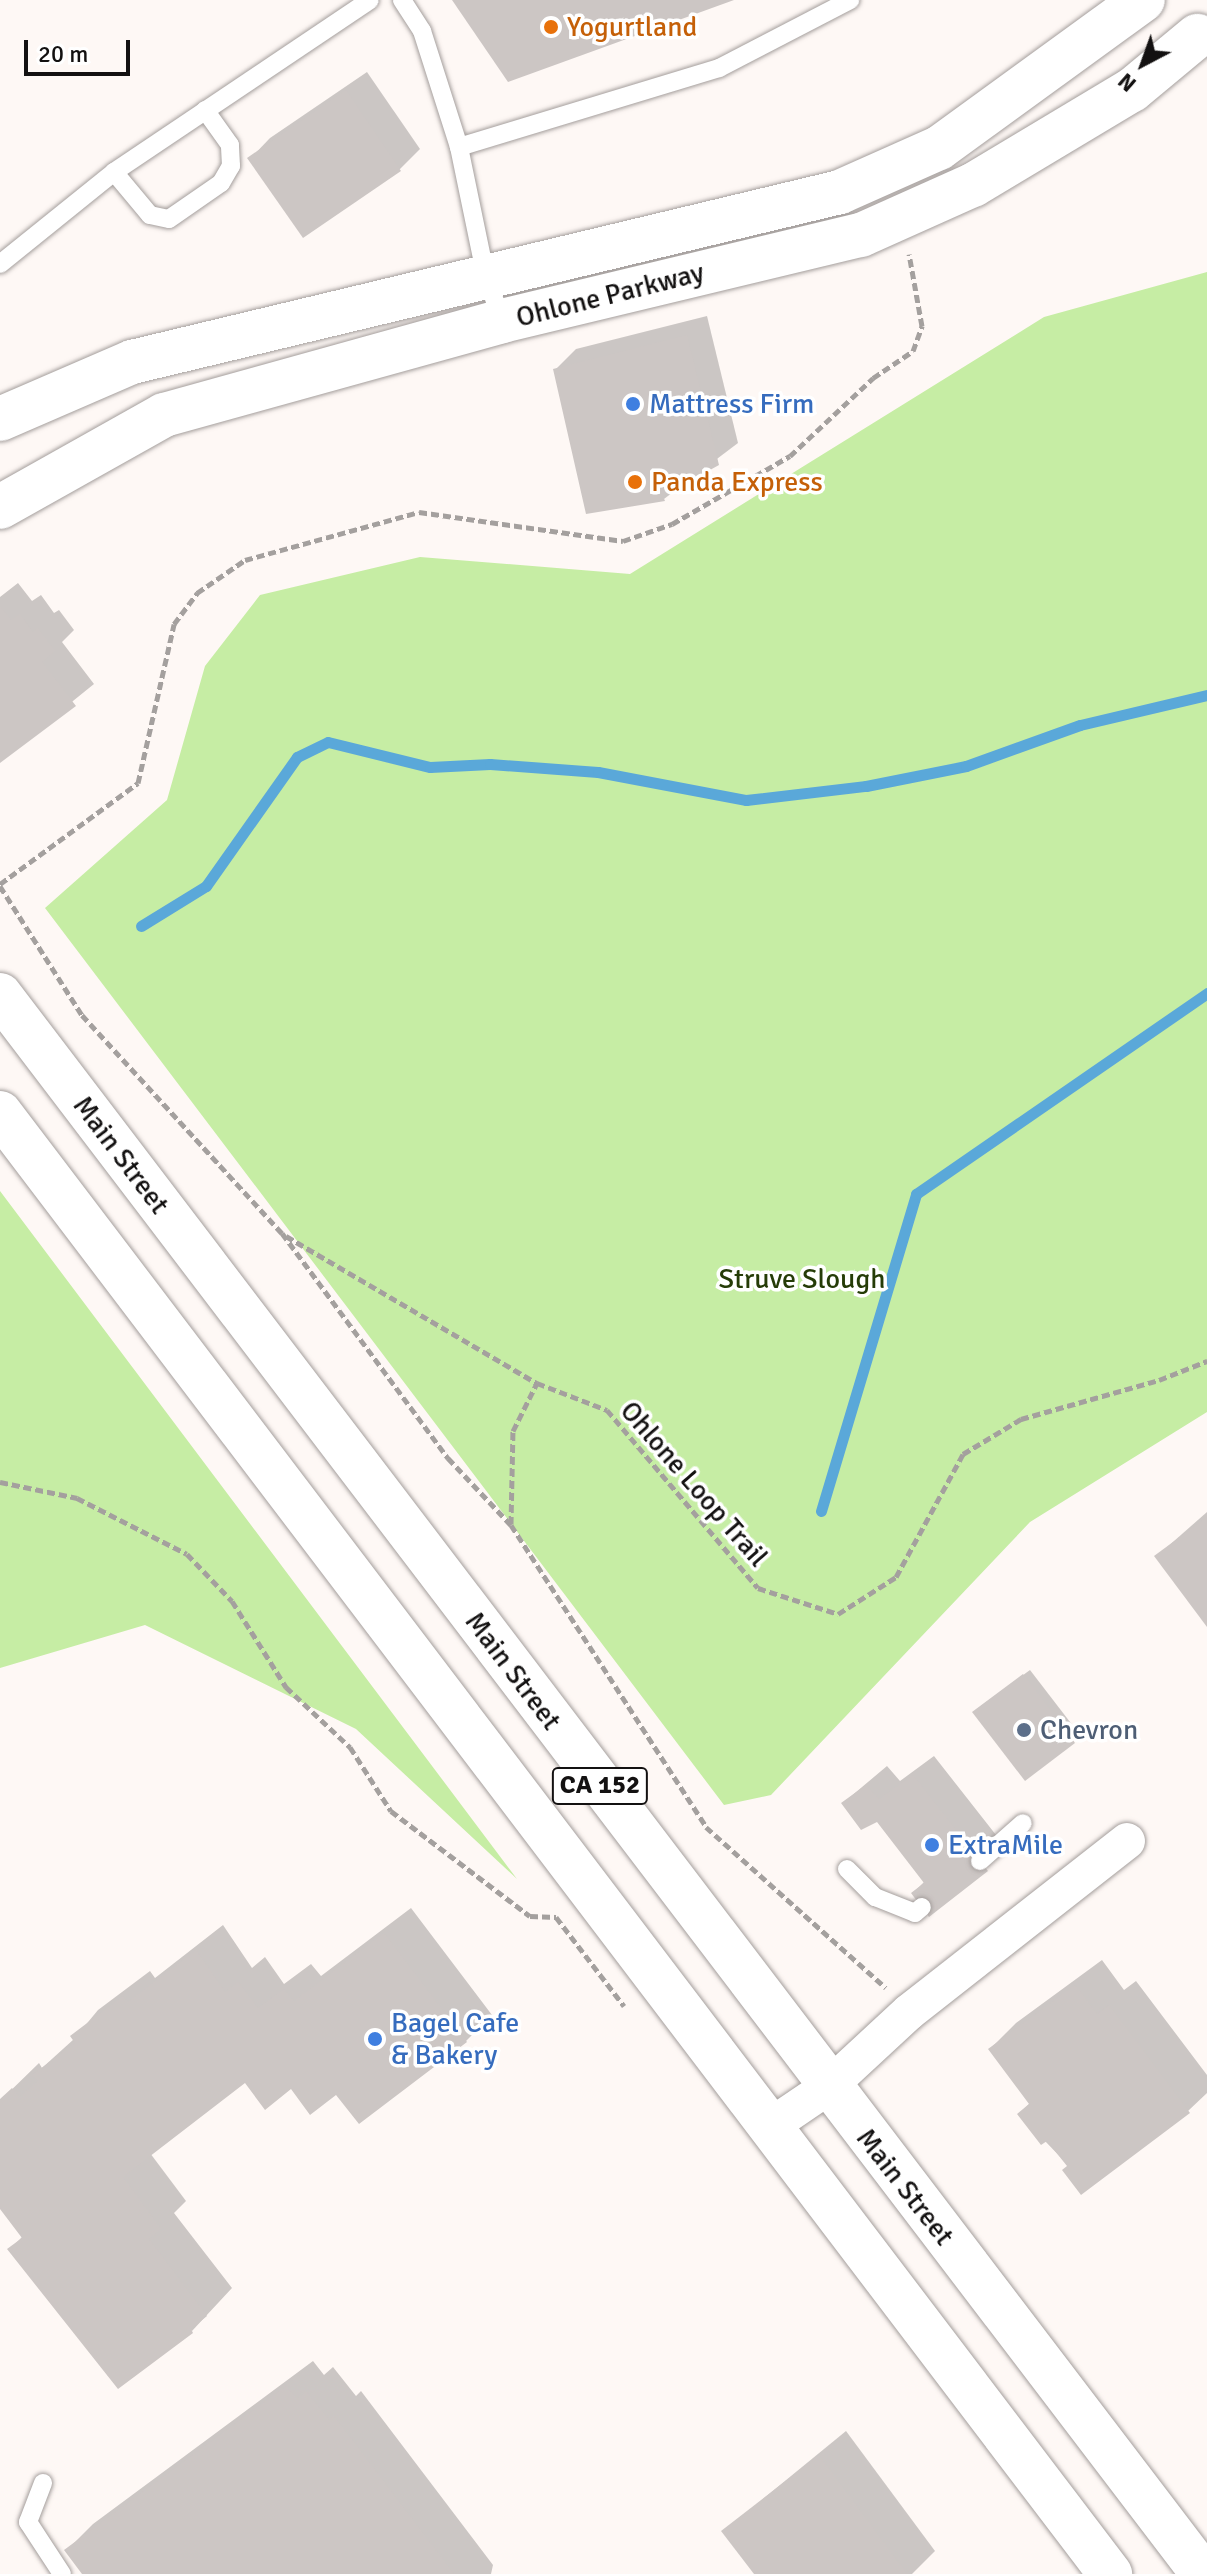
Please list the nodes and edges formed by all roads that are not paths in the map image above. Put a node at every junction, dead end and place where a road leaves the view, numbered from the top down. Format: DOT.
graph roads {
  1 [pos="370,0"];
  2 [pos="402,0"];
  3 [pos="850,0"];
  4 [pos="1143,0"];
  5 [pos="1170,0"];
  6 [pos="1202,42"];
  7 [pos="205,110"];
  8 [pos="459,147"];
  9 [pos="114,172"];
  10 [pos="0,264"];
  11 [pos="485,273"];
  12 [pos="502,321"];
  13 [pos="0,419"];
  14 [pos="0,507"];
  15 [pos="0,995"];
  16 [pos="0,1113"];
  17 [pos="1023,1823"];
  18 [pos="1127,1841"];
  19 [pos="980,1861"];
  20 [pos="847,1869"];
  21 [pos="922,1907"];
  22 [pos="828,2087"];
  23 [pos="769,2127"];
  24 [pos="43,2483"];
  25 [pos="62,2574"];
  26 [pos="1110,2574"];
  27 [pos="1203,2574"];
  1 -- 7 [label="lane"];
  2 -- 8 [label="lane"];
  3 -- 8 [label="lane"];
  4 -- 11 [label="main road, Ohlone Parkway"];
  5 -- 6 [label="main road"];
  6 -- 12 [label="main road, Ohlone Parkway"];
  7 -- 9 [label="lane"];
  7 -- 9 [label="lane"];
  8 -- 11 [label="lane"];
  9 -- 10 [label="lane"];
  11 -- 12 [label="lane"];
  11 -- 13 [label="main road, Ohlone Parkway"];
  12 -- 14 [label="main road, Ohlone Parkway"];
  15 -- 22 [label="main road, Main Street / CA 152"];
  16 -- 23 [label="main road, CA 152"];
  17 -- 19 [label="lane"];
  18 -- 22 [label="street"];
  20 -- 21 [label="lane"];
  22 -- 23 [label="street"];
  22 -- 27 [label="main road, Main Street / CA 152"];
  23 -- 26 [label="main road, CA 152"];
  24 -- 25 [label="lane"];
}
